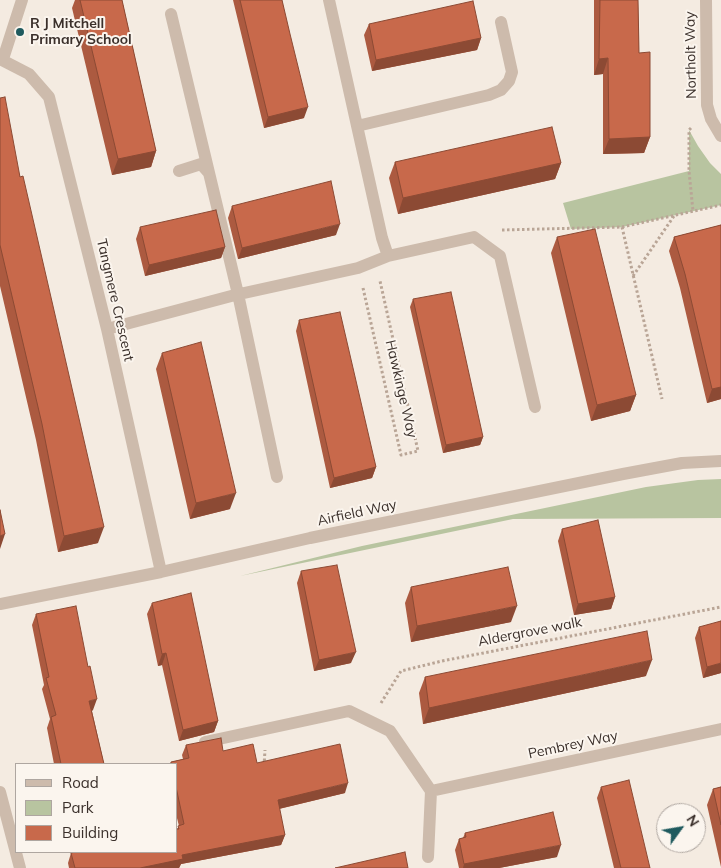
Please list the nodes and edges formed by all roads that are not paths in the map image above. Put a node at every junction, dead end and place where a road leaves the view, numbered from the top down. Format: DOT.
graph roads {
  1 [pos="22,0"];
  2 [pos="329,0"];
  3 [pos="706,0"];
  4 [pos="171,14"];
  5 [pos="502,22"];
  6 [pos="1,59"];
  7 [pos="357,126"];
  8 [pos="721,136"];
  9 [pos="179,171"];
  10 [pos="209,173"];
  11 [pos="388,256"];
  12 [pos="238,294"];
  13 [pos="107,329"];
  14 [pos="535,407"];
  15 [pos="721,461"];
  16 [pos="277,478"];
  17 [pos="161,572"];
  18 [pos="0,604"];
  19 [pos="721,729"];
  20 [pos="194,745"];
  21 [pos="431,791"];
  22 [pos="0,794"];
  23 [pos="15,850"];
  24 [pos="16,853"];
  25 [pos="428,857"];
  26 [pos="20,868"];
  1 -- 6 [label="street"];
  2 -- 7 [label="street"];
  3 -- 8 [label="street, Northolt Way"];
  4 -- 10 [label="street"];
  5 -- 7 [label="street"];
  6 -- 13 [label="street, Tangmere Crescent"];
  7 -- 11 [label="street"];
  9 -- 10 [label="street"];
  10 -- 12 [label="street"];
  11 -- 12 [label="street"];
  11 -- 14 [label="street"];
  12 -- 13 [label="street"];
  12 -- 16 [label="street"];
  13 -- 17 [label="street, Tangmere Crescent"];
  15 -- 17 [label="street, Airfield Way"];
  17 -- 18 [label="street, Airfield Way"];
  19 -- 21 [label="street, Pembrey Way"];
  20 -- 21 [label="street"];
  21 -- 25 [label="street"];
  22 -- 23 [label="street"];
  24 -- 26 [label="street"];
}
